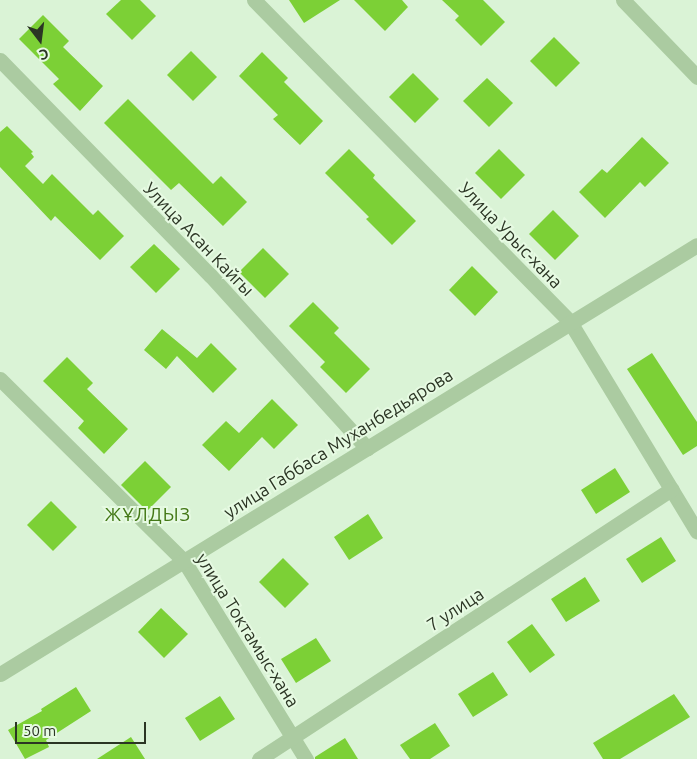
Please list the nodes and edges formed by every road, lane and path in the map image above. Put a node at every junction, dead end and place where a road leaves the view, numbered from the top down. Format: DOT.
graph roads {
  1 [pos="254,0"];
  2 [pos="623,0"];
  3 [pos="0,60"];
  4 [pos="697,77"];
  5 [pos="697,245"];
  6 [pos="570,322"];
  7 [pos="0,379"];
  8 [pos="367,448"];
  9 [pos="671,489"];
  10 [pos="697,532"];
  11 [pos="184,561"];
  12 [pos="0,674"];
  13 [pos="293,737"];
  14 [pos="259,759"];
  15 [pos="306,759"];
  1 -- 6 [label="street, Улица Урыс-хана"];
  2 -- 4 [label="street"];
  3 -- 8 [label="street, Улица Асан Кайгы"];
  5 -- 6 [label="street, улица Габбаса Муханбедьярова"];
  6 -- 8 [label="street, улица Габбаса Муханбедьярова"];
  6 -- 9 [label="street, Улица Урыс-хана"];
  7 -- 11 [label="street, улица Токтамыс-хана"];
  8 -- 11 [label="street, улица Габбаса Муханбедьярова"];
  9 -- 10 [label="street, Улица Урыс-хана"];
  9 -- 13 [label="street, 7 улица"];
  11 -- 12 [label="street, улица Габбаса Муханбедьярова"];
  11 -- 13 [label="street, улица Токтамыс-хана"];
  13 -- 14 [label="street, 7 улица"];
  13 -- 15 [label="street, улица Токтамыс-хана"];
}
